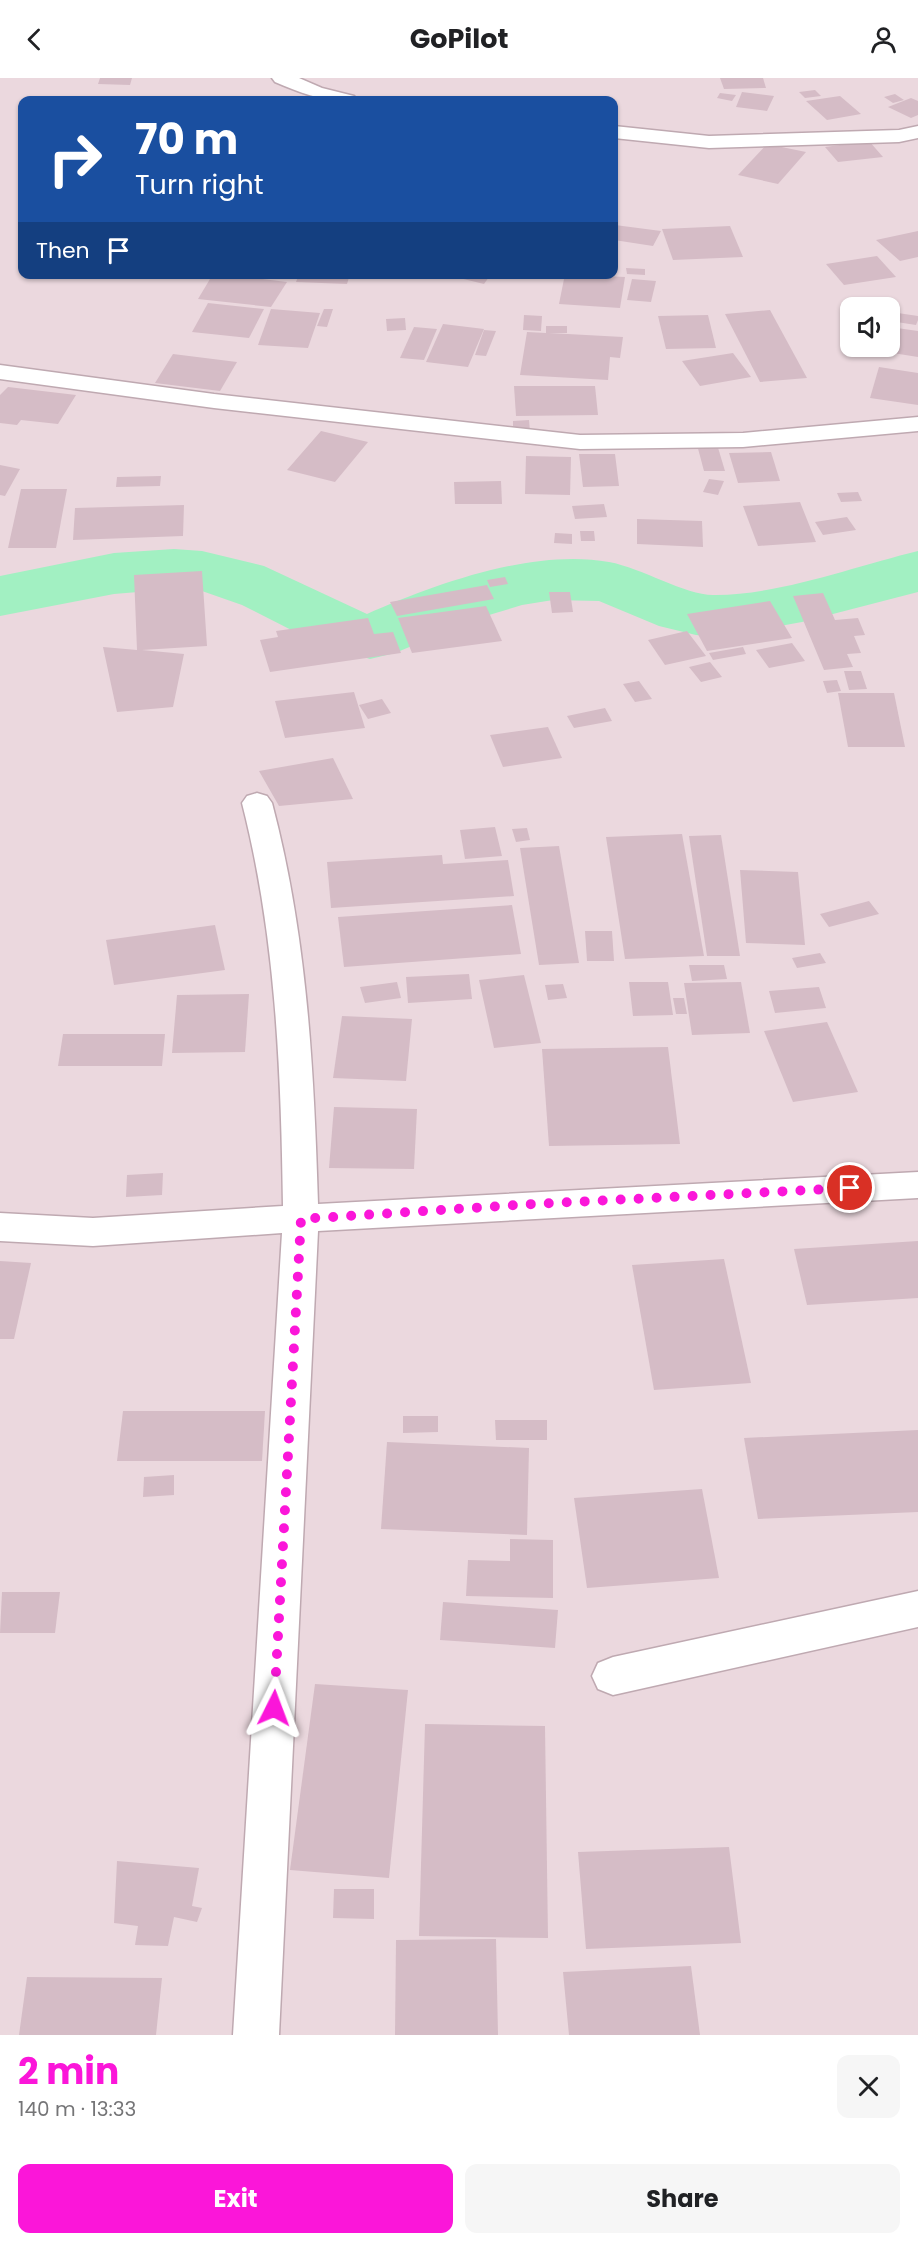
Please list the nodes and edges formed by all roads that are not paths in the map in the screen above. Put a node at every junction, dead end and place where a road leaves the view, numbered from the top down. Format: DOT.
graph roads {
  1 [pos="282,78"];
  2 [pos="330,96"];
  3 [pos="618,132"];
  4 [pos="918,132"];
  5 [pos="0,372"];
  6 [pos="918,424"];
  7 [pos="257,803"];
  8 [pos="918,1185"];
  9 [pos="301,1219"];
  10 [pos="0,1227"];
  11 [pos="918,1609"];
  12 [pos="613,1676"];
  13 [pos="256,2035"];
  1 -- 2 [label="street"];
  3 -- 4 [label="street"];
  5 -- 6 [label="street"];
  7 -- 9 [label="street"];
  8 -- 9 [label="street"];
  9 -- 10 [label="street"];
  9 -- 13 [label="street"];
  11 -- 12 [label="street"];
}
